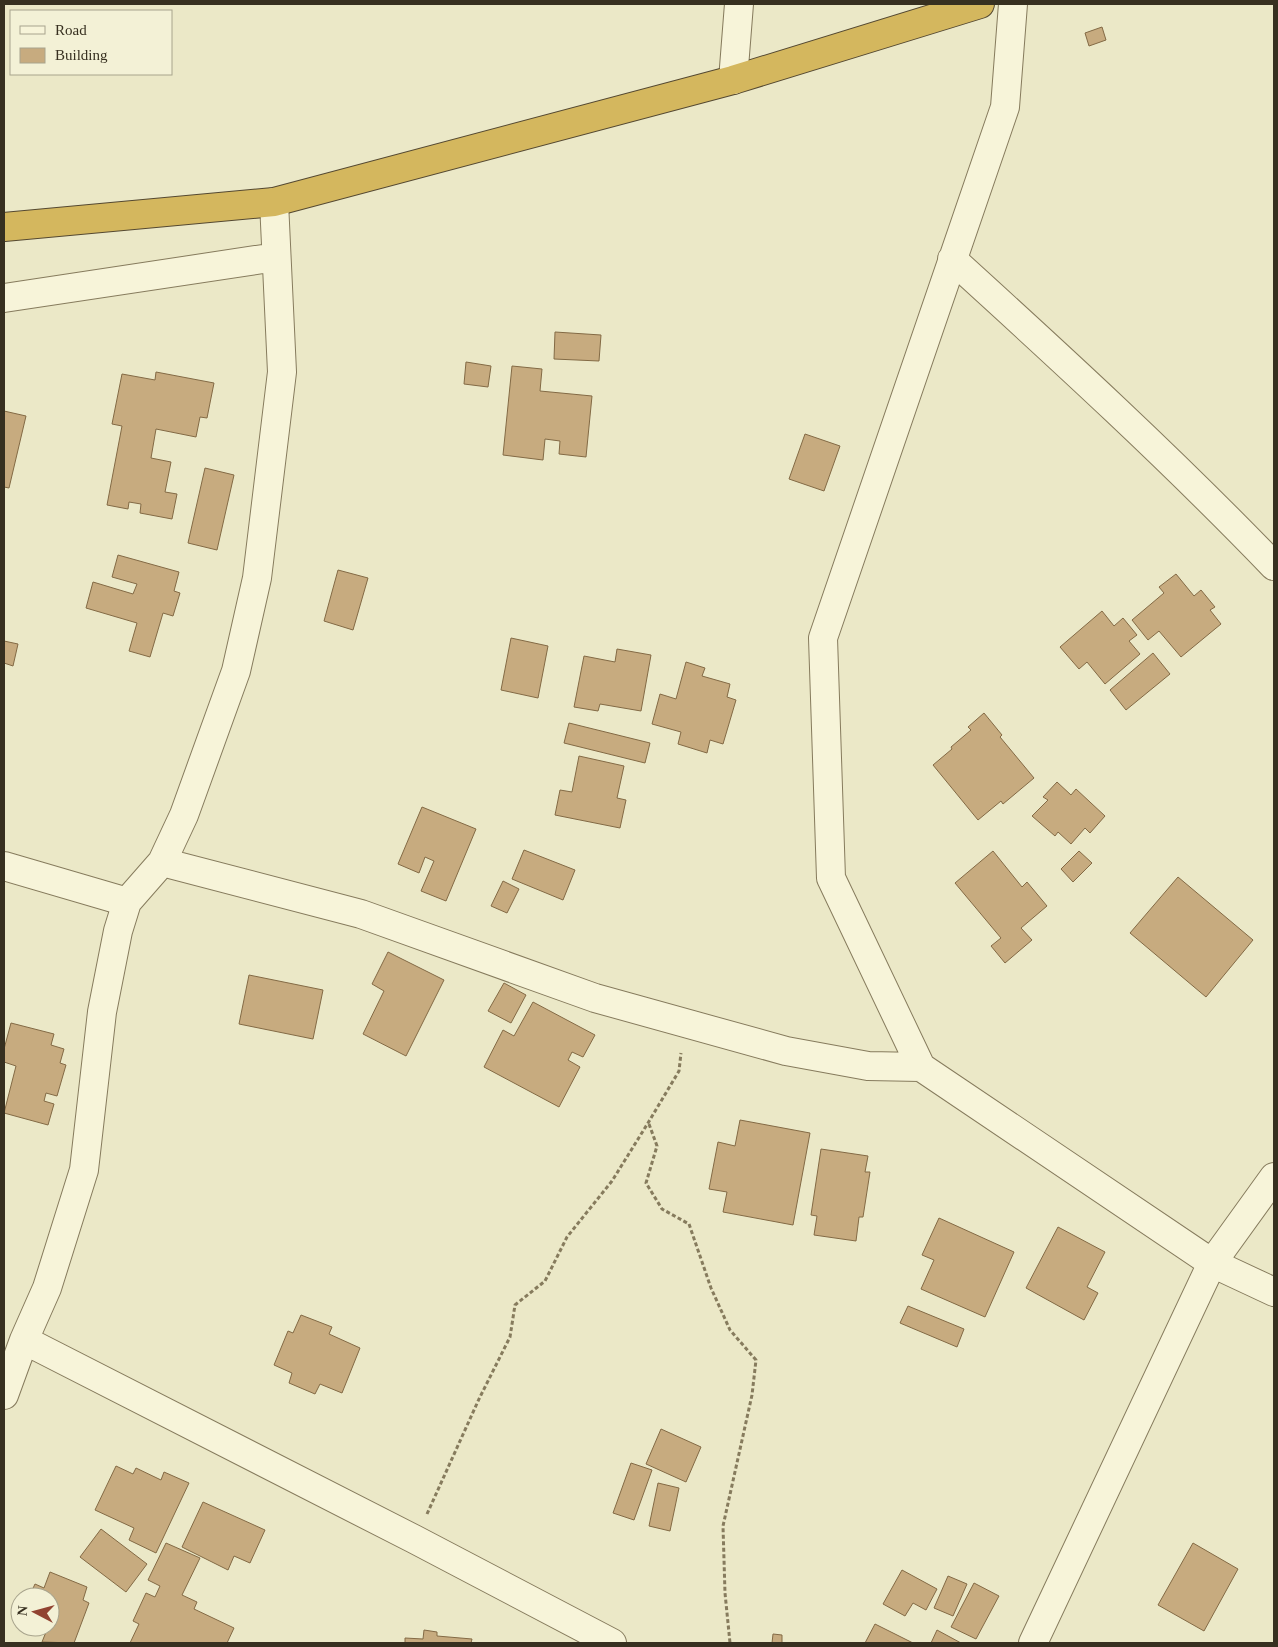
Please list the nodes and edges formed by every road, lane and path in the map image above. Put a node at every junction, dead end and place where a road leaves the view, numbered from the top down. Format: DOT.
graph roads {
  1 [pos="740,4"];
  2 [pos="980,4"];
  3 [pos="1014,4"];
  4 [pos="733,80"];
  5 [pos="274,202"];
  6 [pos="4,227"];
  7 [pos="276,257"];
  8 [pos="952,259"];
  9 [pos="4,298"];
  10 [pos="1274,566"];
  11 [pos="162,862"];
  12 [pos="4,866"];
  13 [pos="127,902"];
  14 [pos="684,1022"];
  15 [pos="921,1067"];
  16 [pos="648,1123"];
  17 [pos="1274,1178"];
  18 [pos="1212,1263"];
  19 [pos="1274,1292"];
  20 [pos="24,1340"];
  21 [pos="4,1395"];
  22 [pos="414,1539"];
  23 [pos="612,1643"];
  24 [pos="730,1643"];
  25 [pos="1033,1643"];
  1 -- 4 [label="street"];
  2 -- 4 [label="highway"];
  3 -- 8 [label="street"];
  4 -- 5 [label="highway"];
  5 -- 6 [label="highway"];
  5 -- 7 [label="street"];
  7 -- 9 [label="street"];
  7 -- 11 [label="street"];
  8 -- 10 [label="street"];
  8 -- 15 [label="street"];
  11 -- 13 [label="street"];
  11 -- 14 [label="street"];
  12 -- 13 [label="street"];
  13 -- 20 [label="street"];
  14 -- 15 [label="street"];
  14 -- 16 [label="path"];
  15 -- 18 [label="street"];
  16 -- 22 [label="path"];
  16 -- 24 [label="path"];
  17 -- 18 [label="street"];
  18 -- 19 [label="street"];
  18 -- 25 [label="street"];
  20 -- 21 [label="street"];
  20 -- 22 [label="street"];
  22 -- 23 [label="street"];
}
